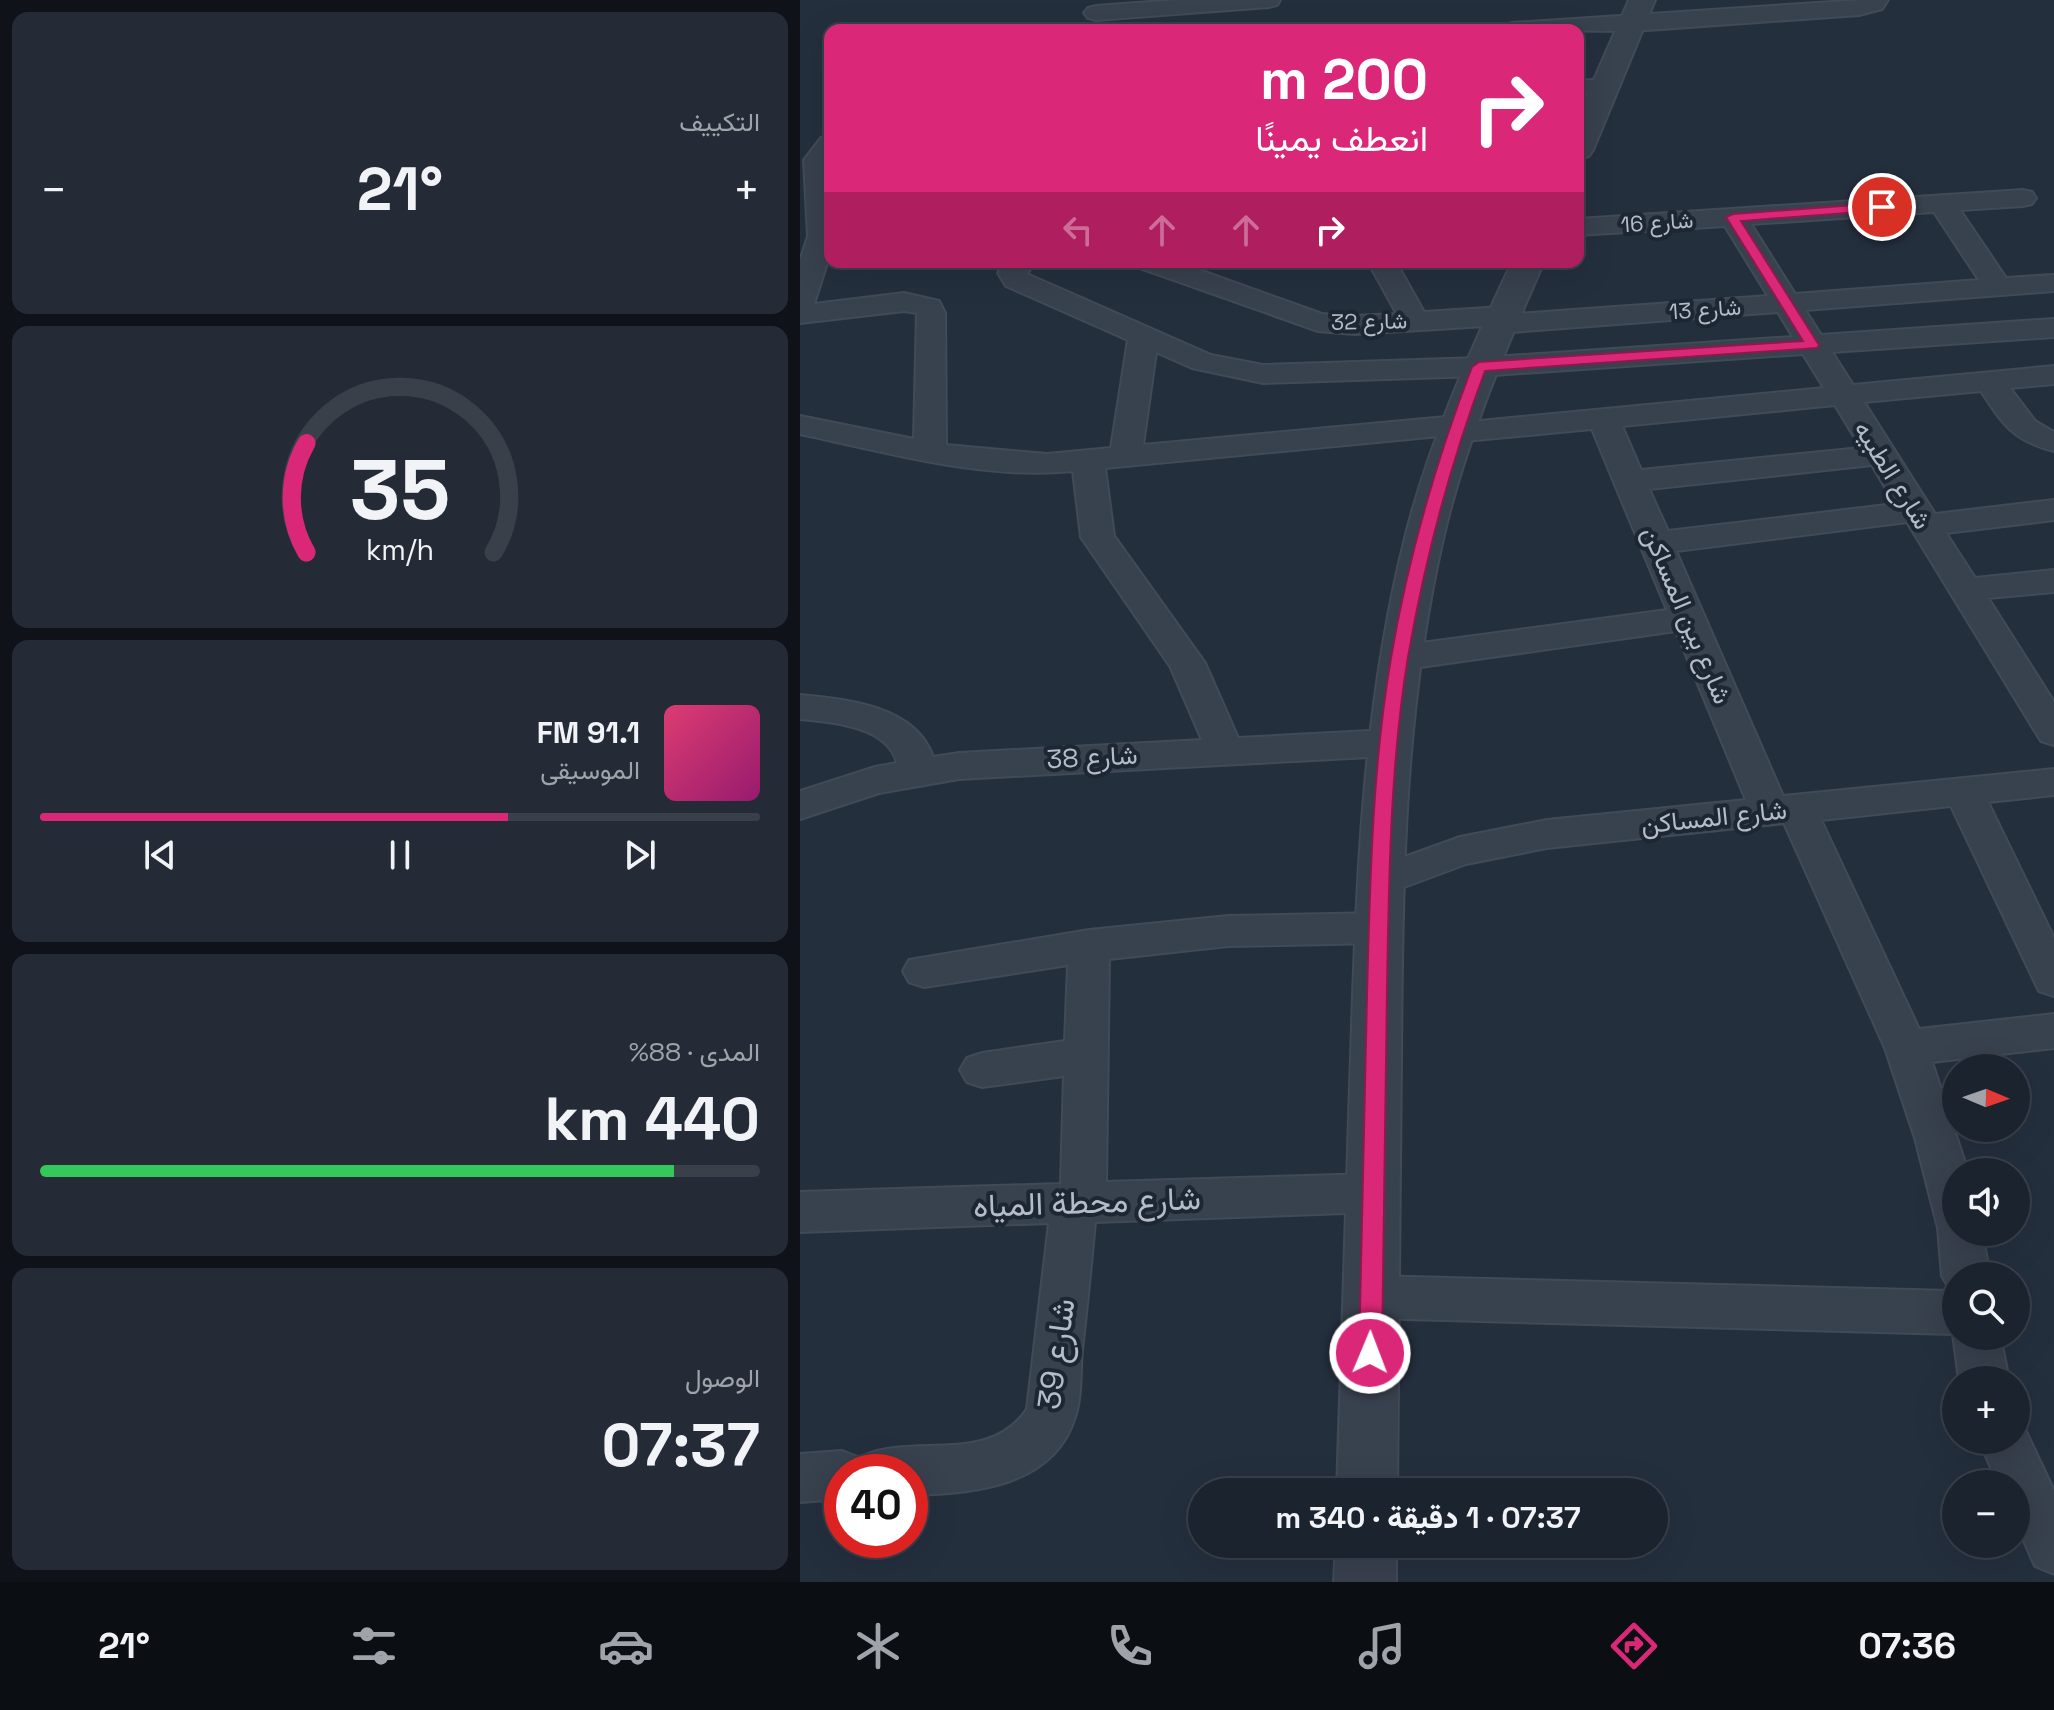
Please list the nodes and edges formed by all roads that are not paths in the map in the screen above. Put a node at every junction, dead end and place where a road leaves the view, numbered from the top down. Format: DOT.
graph roads {
  1 [pos="1269,0"];
  2 [pos="1537,0"];
  3 [pos="1877,0"];
  4 [pos="1096,14"];
  5 [pos="1637,15"];
  6 [pos="1549,24"];
  7 [pos="1572,24"];
  8 [pos="1592,87"];
  9 [pos="1584,123"];
  10 [pos="817,150"];
  11 [pos="2023,198"];
  12 [pos="1942,203"];
  13 [pos="1733,217"];
  14 [pos="824,219"];
  15 [pos="1584,227"];
  16 [pos="824,241"];
  17 [pos="1016,268"];
  18 [pos="1167,268"];
  19 [pos="1385,268"];
  20 [pos="1525,268"];
  21 [pos="2054,283"];
  22 [pos="1998,288"];
  23 [pos="1787,303"];
  24 [pos="800,304"];
  25 [pos="800,314"];
  26 [pos="1501,320"];
  27 [pos="1415,321"];
  28 [pos="2054,328"];
  29 [pos="1143,336"];
  30 [pos="1812,345"];
  31 [pos="1479,367"];
  32 [pos="2054,375"];
  33 [pos="1990,382"];
  34 [pos="1845,396"];
  35 [pos="1604,420"];
  36 [pos="800,425"];
  37 [pos="1456,429"];
  38 [pos="2054,442"];
  39 [pos="930,452"];
  40 [pos="1881,455"];
  41 [pos="1126,457"];
  42 [pos="1088,462"];
  43 [pos="1630,481"];
  44 [pos="2054,510"];
  45 [pos="1920,518"];
  46 [pos="1656,543"];
  47 [pos="2054,581"];
  48 [pos="1965,590"];
  49 [pos="1688,618"];
  50 [pos="1399,658"];
  51 [pos="800,707"];
  52 [pos="2054,732"];
  53 [pos="1388,743"];
  54 [pos="1224,751"];
  55 [pos="917,771"];
  56 [pos="2054,782"];
  57 [pos="1963,791"];
  58 [pos="809,799"];
  59 [pos="1783,810"];
  60 [pos="1380,881"];
  61 [pos="1379,928"];
  62 [pos="1089,946"];
  63 [pos="924,971"];
  64 [pos="2054,980"];
  65 [pos="2054,1031"];
  66 [pos="1906,1048"];
  67 [pos="1087,1055"];
  68 [pos="982,1070"];
  69 [pos="1942,1159"];
  70 [pos="1373,1193"];
  71 [pos="1078,1202"];
  72 [pos="800,1212"];
  73 [pos="1371,1297"];
  74 [pos="1942,1313"];
  75 [pos="2010,1454"];
  76 [pos="928,1469"];
  77 [pos="824,1476"];
  78 [pos="800,1478"];
  79 [pos="1367,1478"];
  80 [pos="2054,1548"];
  81 [pos="1366,1558"];
  82 [pos="1365,1582"];
  1 -- 4 [label="street"];
  2 -- 6 [label="street"];
  3 -- 5 [label="street"];
  5 -- 7 [label="street"];
  5 -- 8 [label="street"];
  8 -- 9 [label="street"];
  10 -- 14 [label="street"];
  11 -- 12 [label="street, شارع 16"];
  12 -- 13 [label="street, شارع 16"];
  12 -- 22 [label="street"];
  13 -- 15 [label="street, شارع 16"];
  13 -- 23 [label="street, شارع الطبيه"];
  16 -- 24 [label="street"];
  17 -- 29 [label="street"];
  18 -- 27 [label="street, شارع 32"];
  19 -- 27 [label="street"];
  20 -- 26 [label="street"];
  21 -- 22 [label="street, شارع 13"];
  22 -- 23 [label="street, شارع 13"];
  23 -- 26 [label="street, شارع 13"];
  23 -- 30 [label="street, شارع الطبيه"];
  25 -- 39 [label="street"];
  26 -- 27 [label="street, شارع 32"];
  26 -- 31 [label="street"];
  28 -- 30 [label="street"];
  29 -- 31 [label="street"];
  29 -- 41 [label="street"];
  30 -- 31 [label="street"];
  30 -- 34 [label="street, شارع الطبيه"];
  31 -- 37 [label="street"];
  32 -- 33 [label="street"];
  33 -- 34 [label="street"];
  33 -- 38 [label="street"];
  34 -- 35 [label="street"];
  34 -- 40 [label="street, شارع الطبيه"];
  35 -- 37 [label="street"];
  35 -- 43 [label="street, شارع بين المساكن"];
  36 -- 39 [label="street"];
  37 -- 41 [label="street"];
  37 -- 50 [label="street"];
  39 -- 42 [label="street"];
  40 -- 43 [label="street"];
  40 -- 45 [label="street, شارع الطبيه"];
  41 -- 42 [label="street"];
  42 -- 54 [label="street"];
  43 -- 46 [label="street, شارع بين المساكن"];
  44 -- 45 [label="street"];
  45 -- 46 [label="street"];
  45 -- 48 [label="street, شارع الطبيه"];
  46 -- 49 [label="street, شارع بين المساكن"];
  47 -- 48 [label="street"];
  48 -- 52 [label="street, شارع الطبيه"];
  49 -- 50 [label="street"];
  49 -- 59 [label="street, شارع بين المساكن"];
  50 -- 53 [label="street"];
  51 -- 55 [label="street"];
  53 -- 54 [label="street, شارع 38"];
  53 -- 60 [label="street"];
  54 -- 55 [label="street, شارع 38"];
  55 -- 58 [label="street, شارع 38"];
  56 -- 57 [label="street, شارع المساكن"];
  57 -- 59 [label="street, شارع المساكن"];
  57 -- 64 [label="street"];
  59 -- 60 [label="street, شارع المساكن"];
  59 -- 66 [label="street, شارع بين المساكن"];
  60 -- 61 [label="street"];
  61 -- 62 [label="street"];
  61 -- 70 [label="street"];
  62 -- 63 [label="street"];
  62 -- 67 [label="street, شارع 39"];
  65 -- 66 [label="street"];
  66 -- 69 [label="street, شارع بين المساكن"];
  67 -- 68 [label="street"];
  67 -- 71 [label="street, شارع 39"];
  70 -- 71 [label="street, شارع محطة المياه"];
  70 -- 73 [label="street"];
  71 -- 72 [label="street, شارع محطة المياه"];
  71 -- 76 [label="street, شارع 39"];
  73 -- 74 [label="street"];
  73 -- 79 [label="street"];
  75 -- 80 [label="street"];
  77 -- 78 [label="street"];
  81 -- 82 [label="street"];
}
